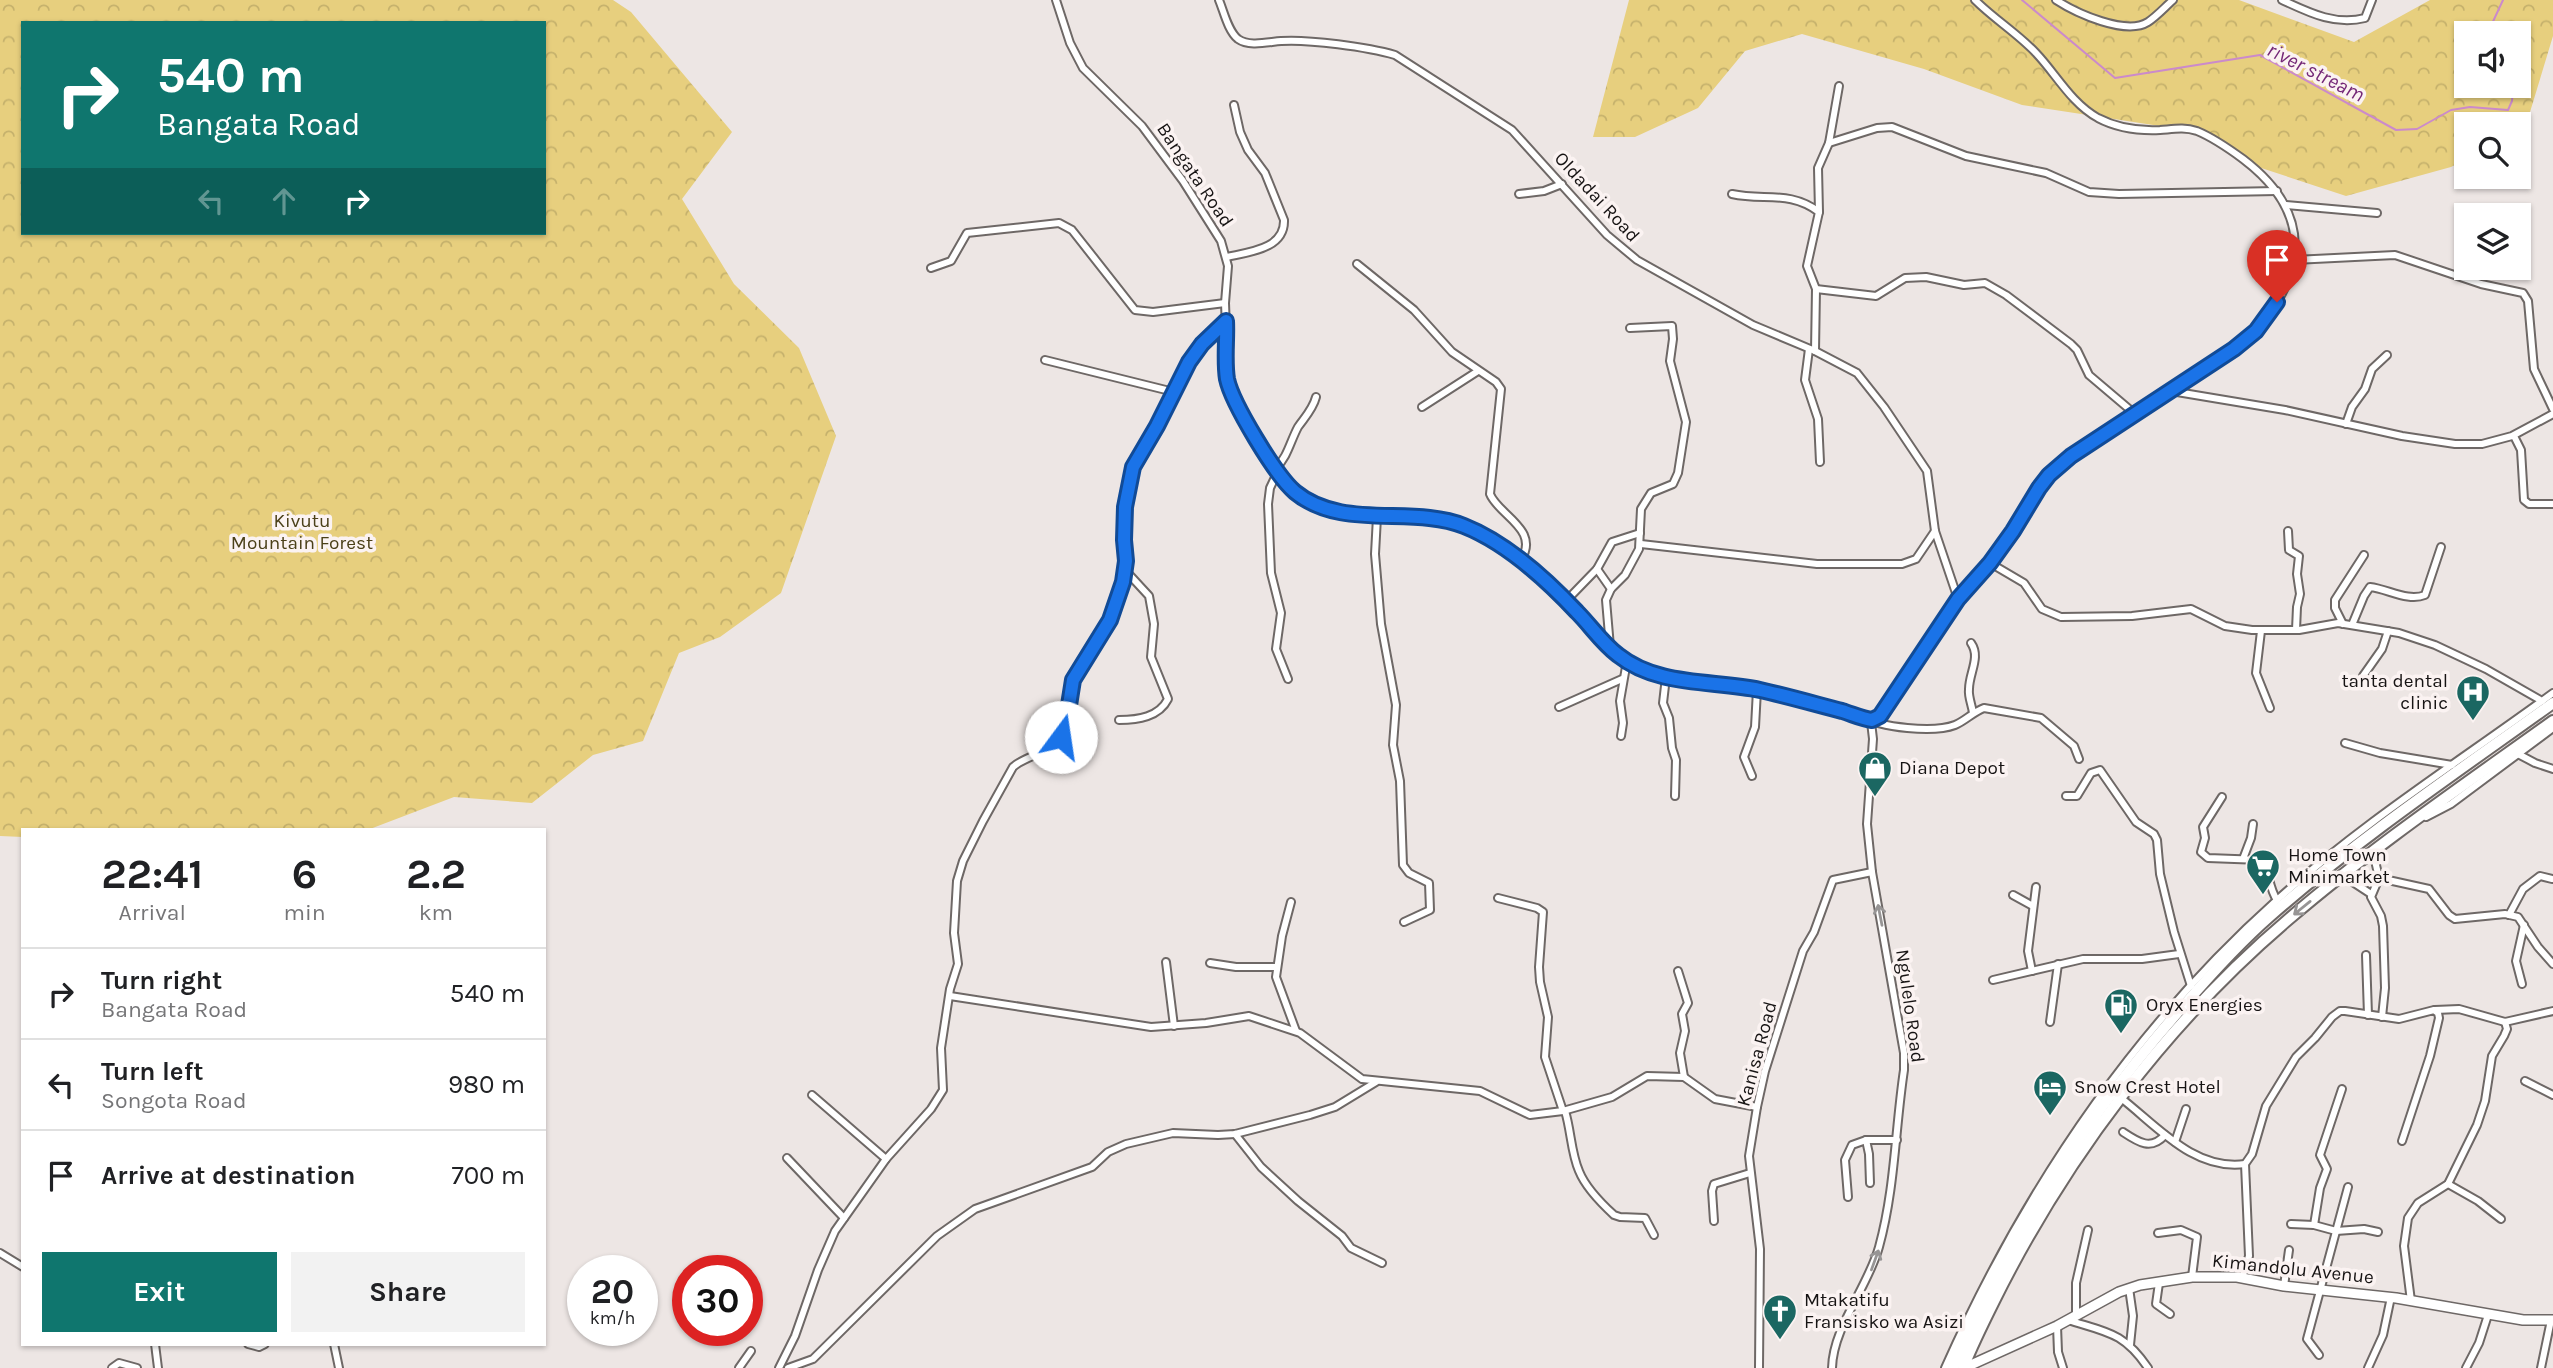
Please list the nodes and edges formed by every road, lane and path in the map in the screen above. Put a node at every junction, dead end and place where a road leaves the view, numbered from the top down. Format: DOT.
graph roads {
  1 [pos="1056,0"];
  2 [pos="1219,0"];
  3 [pos="1975,0"];
  4 [pos="2056,0"];
  5 [pos="2173,0"];
  6 [pos="2282,0"];
  7 [pos="2372,0"];
  8 [pos="1839,86"];
  9 [pos="1234,105"];
  10 [pos="1829,143"];
  11 [pos="1562,184"];
  12 [pos="2277,191"];
  13 [pos="1519,194"];
  14 [pos="1732,194"];
  15 [pos="2286,205"];
  16 [pos="1819,212"];
  17 [pos="2377,213"];
  18 [pos="1227,257"];
  19 [pos="2294,260"];
  20 [pos="1357,264"];
  21 [pos="931,268"];
  22 [pos="1816,289"];
  23 [pos="1225,303"];
  24 [pos="1226,321"];
  25 [pos="1630,328"];
  26 [pos="1812,350"];
  27 [pos="2387,355"];
  28 [pos="1045,360"];
  29 [pos="1478,371"];
  30 [pos="2170,391"];
  31 [pos="1174,392"];
  32 [pos="1316,397"];
  33 [pos="1422,407"];
  34 [pos="2553,409"];
  35 [pos="2135,414"];
  36 [pos="2553,415"];
  37 [pos="2346,425"];
  38 [pos="2514,436"];
  39 [pos="1819,462"];
  40 [pos="1277,470"];
  41 [pos="2553,504"];
  42 [pos="1377,517"];
  43 [pos="1935,531"];
  44 [pos="2288,531"];
  45 [pos="1640,533"];
  46 [pos="1640,544"];
  47 [pos="2441,547"];
  48 [pos="2364,555"];
  49 [pos="1520,561"];
  50 [pos="1990,563"];
  51 [pos="1597,569"];
  52 [pos="1125,570"];
  53 [pos="1611,589"];
  54 [pos="1958,599"];
  55 [pos="1566,601"];
  56 [pos="2343,624"];
  57 [pos="2352,625"];
  58 [pos="2296,630"];
  59 [pos="2261,631"];
  60 [pos="2388,631"];
  61 [pos="1971,643"];
  62 [pos="1610,648"];
  63 [pos="1627,661"];
  64 [pos="2363,676"];
  65 [pos="1666,677"];
  66 [pos="1287,679"];
  67 [pos="1622,679"];
  68 [pos="1758,690"];
  69 [pos="2553,693"];
  70 [pos="2548,702"];
  71 [pos="1559,707"];
  72 [pos="2270,708"];
  73 [pos="1973,713"];
  74 [pos="1119,720"];
  75 [pos="1868,721"];
  76 [pos="2553,722"];
  77 [pos="2553,728"];
  78 [pos="1621,736"];
  79 [pos="2344,743"];
  80 [pos="2518,754"];
  81 [pos="2079,759"];
  82 [pos="2453,765"];
  83 [pos="2553,769"];
  84 [pos="1752,776"];
  85 [pos="1675,796"];
  86 [pos="2066,796"];
  87 [pos="2222,797"];
  88 [pos="2417,820"];
  89 [pos="2253,824"];
  90 [pos="2373,852"];
  91 [pos="2243,859"];
  92 [pos="1872,872"];
  93 [pos="2342,875"];
  94 [pos="2379,878"];
  95 [pos="2552,879"];
  96 [pos="2036,887"];
  97 [pos="2371,894"];
  98 [pos="2012,895"];
  99 [pos="1498,898"];
  100 [pos="2277,900"];
  101 [pos="1291,902"];
  102 [pos="2033,905"];
  103 [pos="2509,915"];
  104 [pos="1404,922"];
  105 [pos="2524,925"];
  106 [pos="2179,954"];
  107 [pos="2366,955"];
  108 [pos="1166,962"];
  109 [pos="1210,963"];
  110 [pos="2058,964"];
  111 [pos="2553,964"];
  112 [pos="1277,967"];
  113 [pos="1678,971"];
  114 [pos="2032,971"];
  115 [pos="1993,980"];
  116 [pos="2522,984"];
  117 [pos="2191,986"];
  118 [pos="950,996"];
  119 [pos="2434,1010"];
  120 [pos="2553,1012"];
  121 [pos="2368,1015"];
  122 [pos="2382,1017"];
  123 [pos="2050,1022"];
  124 [pos="2505,1022"];
  125 [pos="1174,1026"];
  126 [pos="1296,1031"];
  127 [pos="1685,1077"];
  128 [pos="2525,1081"];
  129 [pos="1376,1082"];
  130 [pos="2342,1089"];
  131 [pos="812,1095"];
  132 [pos="2553,1095"];
  133 [pos="2121,1098"];
  134 [pos="1757,1107"];
  135 [pos="2186,1109"];
  136 [pos="1564,1111"];
  137 [pos="2123,1132"];
  138 [pos="1235,1134"];
  139 [pos="2165,1135"];
  140 [pos="1866,1140"];
  141 [pos="1898,1140"];
  142 [pos="2402,1141"];
  143 [pos="2175,1142"];
  144 [pos="788,1158"];
  145 [pos="886,1159"];
  146 [pos="2245,1164"];
  147 [pos="1750,1173"];
  148 [pos="1870,1183"];
  149 [pos="2448,1184"];
  150 [pos="2348,1187"];
  151 [pos="1847,1197"];
  152 [pos="844,1218"];
  153 [pos="2501,1219"];
  154 [pos="1714,1221"];
  155 [pos="2291,1224"];
  156 [pos="2314,1225"];
  157 [pos="2088,1230"];
  158 [pos="2336,1231"];
  159 [pos="2378,1232"];
  160 [pos="2158,1233"];
  161 [pos="1654,1235"];
  162 [pos="2289,1250"];
  163 [pos="0,1253"];
  164 [pos="1382,1263"];
  165 [pos="21,1266"];
  166 [pos="2192,1277"];
  167 [pos="2242,1278"];
  168 [pos="2159,1283"];
  169 [pos="2284,1286"];
  170 [pos="2129,1288"];
  171 [pos="2320,1291"];
  172 [pos="2391,1297"];
  173 [pos="2411,1301"];
  174 [pos="2170,1314"];
  175 [pos="2488,1315"];
  176 [pos="2072,1318"];
  177 [pos="2553,1320"];
  178 [pos="2057,1326"];
  179 [pos="2130,1345"];
  180 [pos="155,1346"];
  181 [pos="334,1346"];
  182 [pos="751,1351"];
  183 [pos="2319,1355"];
  184 [pos="112,1368"];
  185 [pos="138,1368"];
  186 [pos="158,1368"];
  187 [pos="338,1368"];
  188 [pos="739,1368"];
  189 [pos="779,1368"];
  190 [pos="788,1368"];
  191 [pos="1759,1368"];
  192 [pos="1832,1368"];
  193 [pos="1945,1368"];
  194 [pos="1953,1368"];
  195 [pos="1963,1368"];
  196 [pos="2063,1368"];
  197 [pos="2148,1368"];
  198 [pos="2368,1368"];
  199 [pos="2466,1368"];
  200 [pos="2541,1368"];
  1 -- 18 [label="street, Bangata Road"];
  2 -- 11 [label="street, Oldadai Road"];
  3 -- 12 [label="street"];
  4 -- 5 [label="street"];
  6 -- 7 [label="street"];
  8 -- 10 [label="street"];
  9 -- 18 [label="street"];
  10 -- 12 [label="street"];
  10 -- 16 [label="street"];
  11 -- 13 [label="street"];
  11 -- 26 [label="street, Oldadai Road"];
  12 -- 15 [label="street"];
  14 -- 16 [label="street"];
  15 -- 17 [label="street"];
  15 -- 19 [label="street"];
  16 -- 22 [label="street"];
  18 -- 23 [label="street, Bangata Road"];
  19 -- 30 [label="street"];
  19 -- 34 [label="street"];
  20 -- 29 [label="street"];
  21 -- 23 [label="street"];
  22 -- 26 [label="street"];
  22 -- 35 [label="street"];
  23 -- 24 [label="street, Bangata Road"];
  24 -- 31 [label="street"];
  24 -- 40 [label="street, Bangata Road"];
  25 -- 45 [label="street"];
  26 -- 39 [label="street"];
  26 -- 43 [label="street, Oldadai Road"];
  27 -- 37 [label="street"];
  28 -- 31 [label="street"];
  29 -- 33 [label="street"];
  29 -- 49 [label="street"];
  30 -- 35 [label="street"];
  30 -- 37 [label="street"];
  31 -- 52 [label="street"];
  32 -- 40 [label="street"];
  35 -- 50 [label="street"];
  36 -- 38 [label="street"];
  37 -- 38 [label="street"];
  38 -- 41 [label="street"];
  40 -- 42 [label="street, Bangata Road"];
  40 -- 66 [label="street"];
  42 -- 49 [label="street, Bangata Road"];
  42 -- 104 [label="street"];
  43 -- 46 [label="street"];
  43 -- 54 [label="street, Oldadai Road"];
  44 -- 58 [label="street"];
  45 -- 46 [label="street"];
  45 -- 51 [label="street"];
  46 -- 53 [label="street"];
  47 -- 57 [label="street"];
  48 -- 56 [label="street"];
  49 -- 55 [label="street, Bangata Road"];
  50 -- 54 [label="street"];
  50 -- 59 [label="street"];
  51 -- 53 [label="street"];
  51 -- 55 [label="street"];
  52 -- 74 [label="street"];
  52 -- 118 [label="street"];
  53 -- 62 [label="street"];
  54 -- 75 [label="street"];
  55 -- 62 [label="street, Bangata Road"];
  56 -- 57 [label="street"];
  56 -- 58 [label="street"];
  57 -- 60 [label="street"];
  58 -- 59 [label="street"];
  59 -- 72 [label="street"];
  60 -- 64 [label="street"];
  60 -- 70 [label="street"];
  61 -- 73 [label="street"];
  62 -- 63 [label="street, Bangata Road"];
  63 -- 65 [label="street, Bangata Road"];
  63 -- 67 [label="street"];
  65 -- 68 [label="street, Bangata Road"];
  65 -- 85 [label="street"];
  67 -- 71 [label="street"];
  67 -- 78 [label="street"];
  68 -- 75 [label="street, Bangata Road"];
  68 -- 84 [label="street"];
  69 -- 70 [label="street"];
  70 -- 82 [label="street"];
  70 -- 194 [label="highway"];
  73 -- 75 [label="street, Bangata Road"];
  73 -- 81 [label="street"];
  75 -- 92 [label="street, Ngulelo Road"];
  76 -- 88 [label="highway"];
  77 -- 80 [label="street"];
  79 -- 82 [label="street"];
  80 -- 83 [label="street"];
  80 -- 88 [label="street"];
  82 -- 100 [label="street"];
  86 -- 106 [label="street"];
  87 -- 91 [label="street"];
  88 -- 90 [label="highway"];
  89 -- 91 [label="street"];
  90 -- 93 [label="highway"];
  90 -- 94 [label="street"];
  91 -- 100 [label="street"];
  92 -- 134 [label="street, Kanisa Road"];
  141 -- 92 [label="street, Ngulelo Road, one-way"];
  93 -- 97 [label="street"];
  93 -- 133 [label="highway, one-way"];
  94 -- 97 [label="street"];
  94 -- 103 [label="street"];
  95 -- 103 [label="street"];
  96 -- 102 [label="street"];
  97 -- 122 [label="street"];
  98 -- 102 [label="street"];
  99 -- 136 [label="street"];
  100 -- 117 [label="street"];
  101 -- 112 [label="street"];
  102 -- 114 [label="street"];
  103 -- 105 [label="street"];
  105 -- 111 [label="street"];
  105 -- 116 [label="street"];
  106 -- 110 [label="street"];
  106 -- 117 [label="street"];
  107 -- 121 [label="street"];
  108 -- 125 [label="street"];
  109 -- 112 [label="street"];
  110 -- 114 [label="street"];
  110 -- 123 [label="street"];
  112 -- 126 [label="street"];
  113 -- 127 [label="street"];
  114 -- 115 [label="street"];
  117 -- 193 [label="street"];
  118 -- 125 [label="street"];
  118 -- 145 [label="street"];
  119 -- 122 [label="street"];
  119 -- 124 [label="street"];
  119 -- 142 [label="street"];
  120 -- 124 [label="street"];
  121 -- 122 [label="street"];
  121 -- 146 [label="street"];
  124 -- 149 [label="street"];
  125 -- 126 [label="street"];
  126 -- 129 [label="street"];
  127 -- 134 [label="street"];
  127 -- 136 [label="street"];
  128 -- 132 [label="street"];
  129 -- 136 [label="street"];
  129 -- 138 [label="street"];
  130 -- 156 [label="street"];
  131 -- 145 [label="street"];
  133 -- 139 [label="street"];
  133 -- 195 [label="highway"];
  134 -- 147 [label="street, Kanisa Road"];
  135 -- 143 [label="street"];
  136 -- 161 [label="street"];
  137 -- 139 [label="street"];
  138 -- 164 [label="street"];
  138 -- 190 [label="street"];
  139 -- 143 [label="street"];
  140 -- 141 [label="street"];
  140 -- 148 [label="street"];
  140 -- 151 [label="street"];
  192 -- 141 [label="street, Ngulelo Road, one-way"];
  143 -- 146 [label="street"];
  144 -- 152 [label="street"];
  145 -- 152 [label="street"];
  146 -- 167 [label="street"];
  147 -- 154 [label="street"];
  147 -- 191 [label="street, Kanisa Road"];
  149 -- 153 [label="street"];
  149 -- 173 [label="street"];
  150 -- 158 [label="street"];
  152 -- 189 [label="street"];
  155 -- 156 [label="street"];
  156 -- 158 [label="street"];
  157 -- 176 [label="street"];
  158 -- 159 [label="street"];
  158 -- 171 [label="street"];
  160 -- 166 [label="street"];
  162 -- 169 [label="street"];
  163 -- 165 [label="street"];
  166 -- 167 [label="street, Kimandolu Avenue"];
  166 -- 168 [label="street, Kimandolu Avenue"];
  167 -- 169 [label="street, Kimandolu Avenue"];
  168 -- 170 [label="street, Kimandolu Avenue"];
  168 -- 174 [label="street"];
  169 -- 171 [label="street, Kimandolu Avenue"];
  170 -- 176 [label="street, Kimandolu Avenue"];
  170 -- 179 [label="street"];
  171 -- 172 [label="street, Kimandolu Avenue"];
  171 -- 183 [label="street"];
  172 -- 173 [label="street, Kimandolu Avenue"];
  172 -- 198 [label="street"];
  173 -- 175 [label="street, Kimandolu Avenue"];
  175 -- 177 [label="street, Kimandolu Avenue"];
  175 -- 199 [label="street"];
  176 -- 178 [label="street, Kimandolu Avenue"];
  176 -- 179 [label="street"];
  177 -- 200 [label="street"];
  178 -- 195 [label="street, Kimandolu Avenue"];
  178 -- 196 [label="street"];
  179 -- 197 [label="street"];
  180 -- 186 [label="street"];
  181 -- 187 [label="street"];
  182 -- 188 [label="street"];
  184 -- 185 [label="street"];
}
